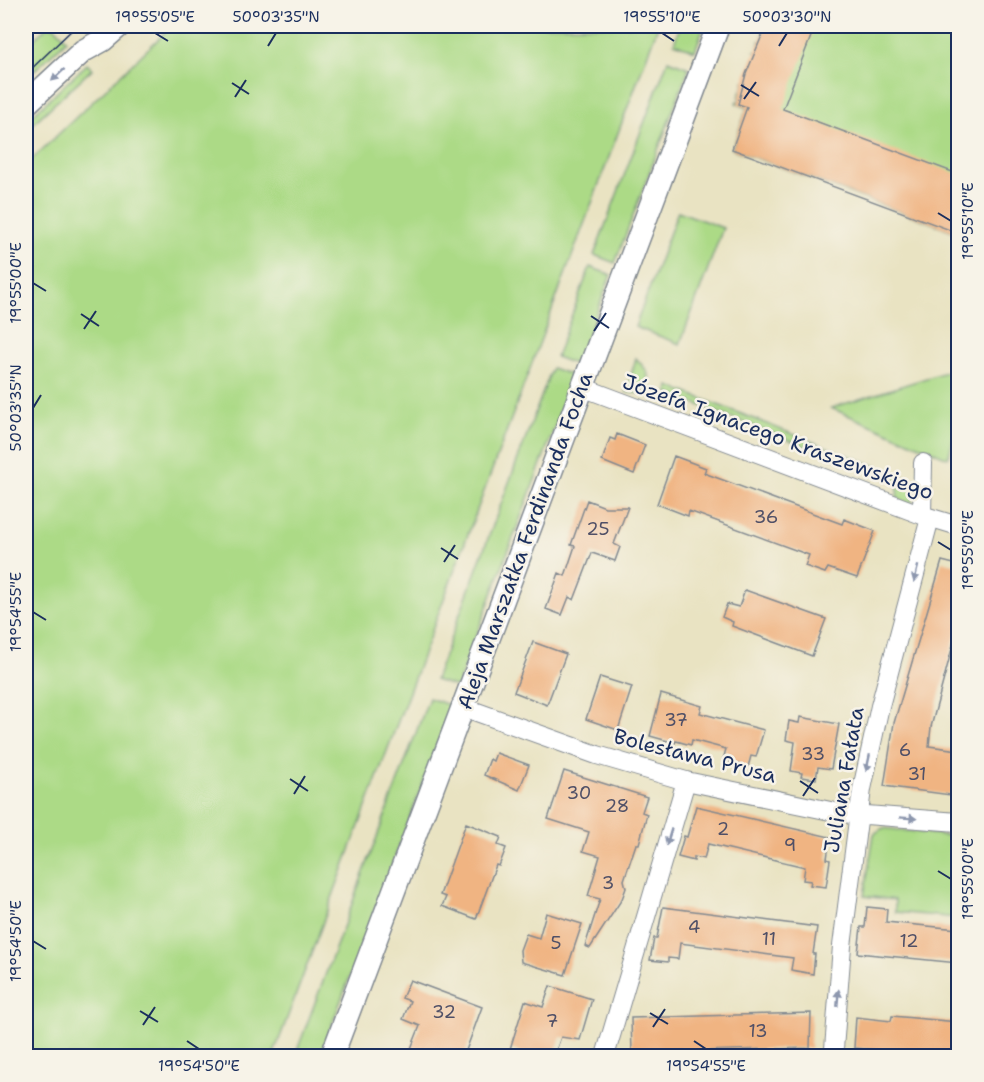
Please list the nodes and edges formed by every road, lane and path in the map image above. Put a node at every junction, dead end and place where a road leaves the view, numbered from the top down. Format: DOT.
graph roads {
  1 [pos="119,26"];
  2 [pos="718,26"];
  3 [pos="26,104"];
  4 [pos="582,387"];
  5 [pos="923,463"];
  6 [pos="926,516"];
  7 [pos="958,526"];
  8 [pos="463,707"];
  9 [pos="686,781"];
  10 [pos="858,815"];
  11 [pos="958,822"];
  12 [pos="332,1056"];
  13 [pos="606,1056"];
  14 [pos="836,1056"];
  1 -- 3 [label="street, one-way"];
  2 -- 4 [label="street, Aleja Marszałka Ferdinanda Focha"];
  4 -- 6 [label="street, Józefa Ignacego Kraszewskiego"];
  4 -- 8 [label="street, Aleja Marszałka Ferdinanda Focha"];
  5 -- 6 [label="street, Juliana Fałata"];
  6 -- 7 [label="street, Józefa Ignacego Kraszewskiego"];
  6 -- 10 [label="street, Juliana Fałata, one-way"];
  8 -- 9 [label="street, Bolesława Prusa"];
  8 -- 12 [label="street, Aleja Marszałka Ferdinanda Focha"];
  9 -- 10 [label="street, Bolesława Prusa"];
  9 -- 13 [label="street, one-way"];
  10 -- 11 [label="street, Bolesława Prusa, one-way"];
  14 -- 10 [label="street, Juliana Fałata, one-way"];
}
